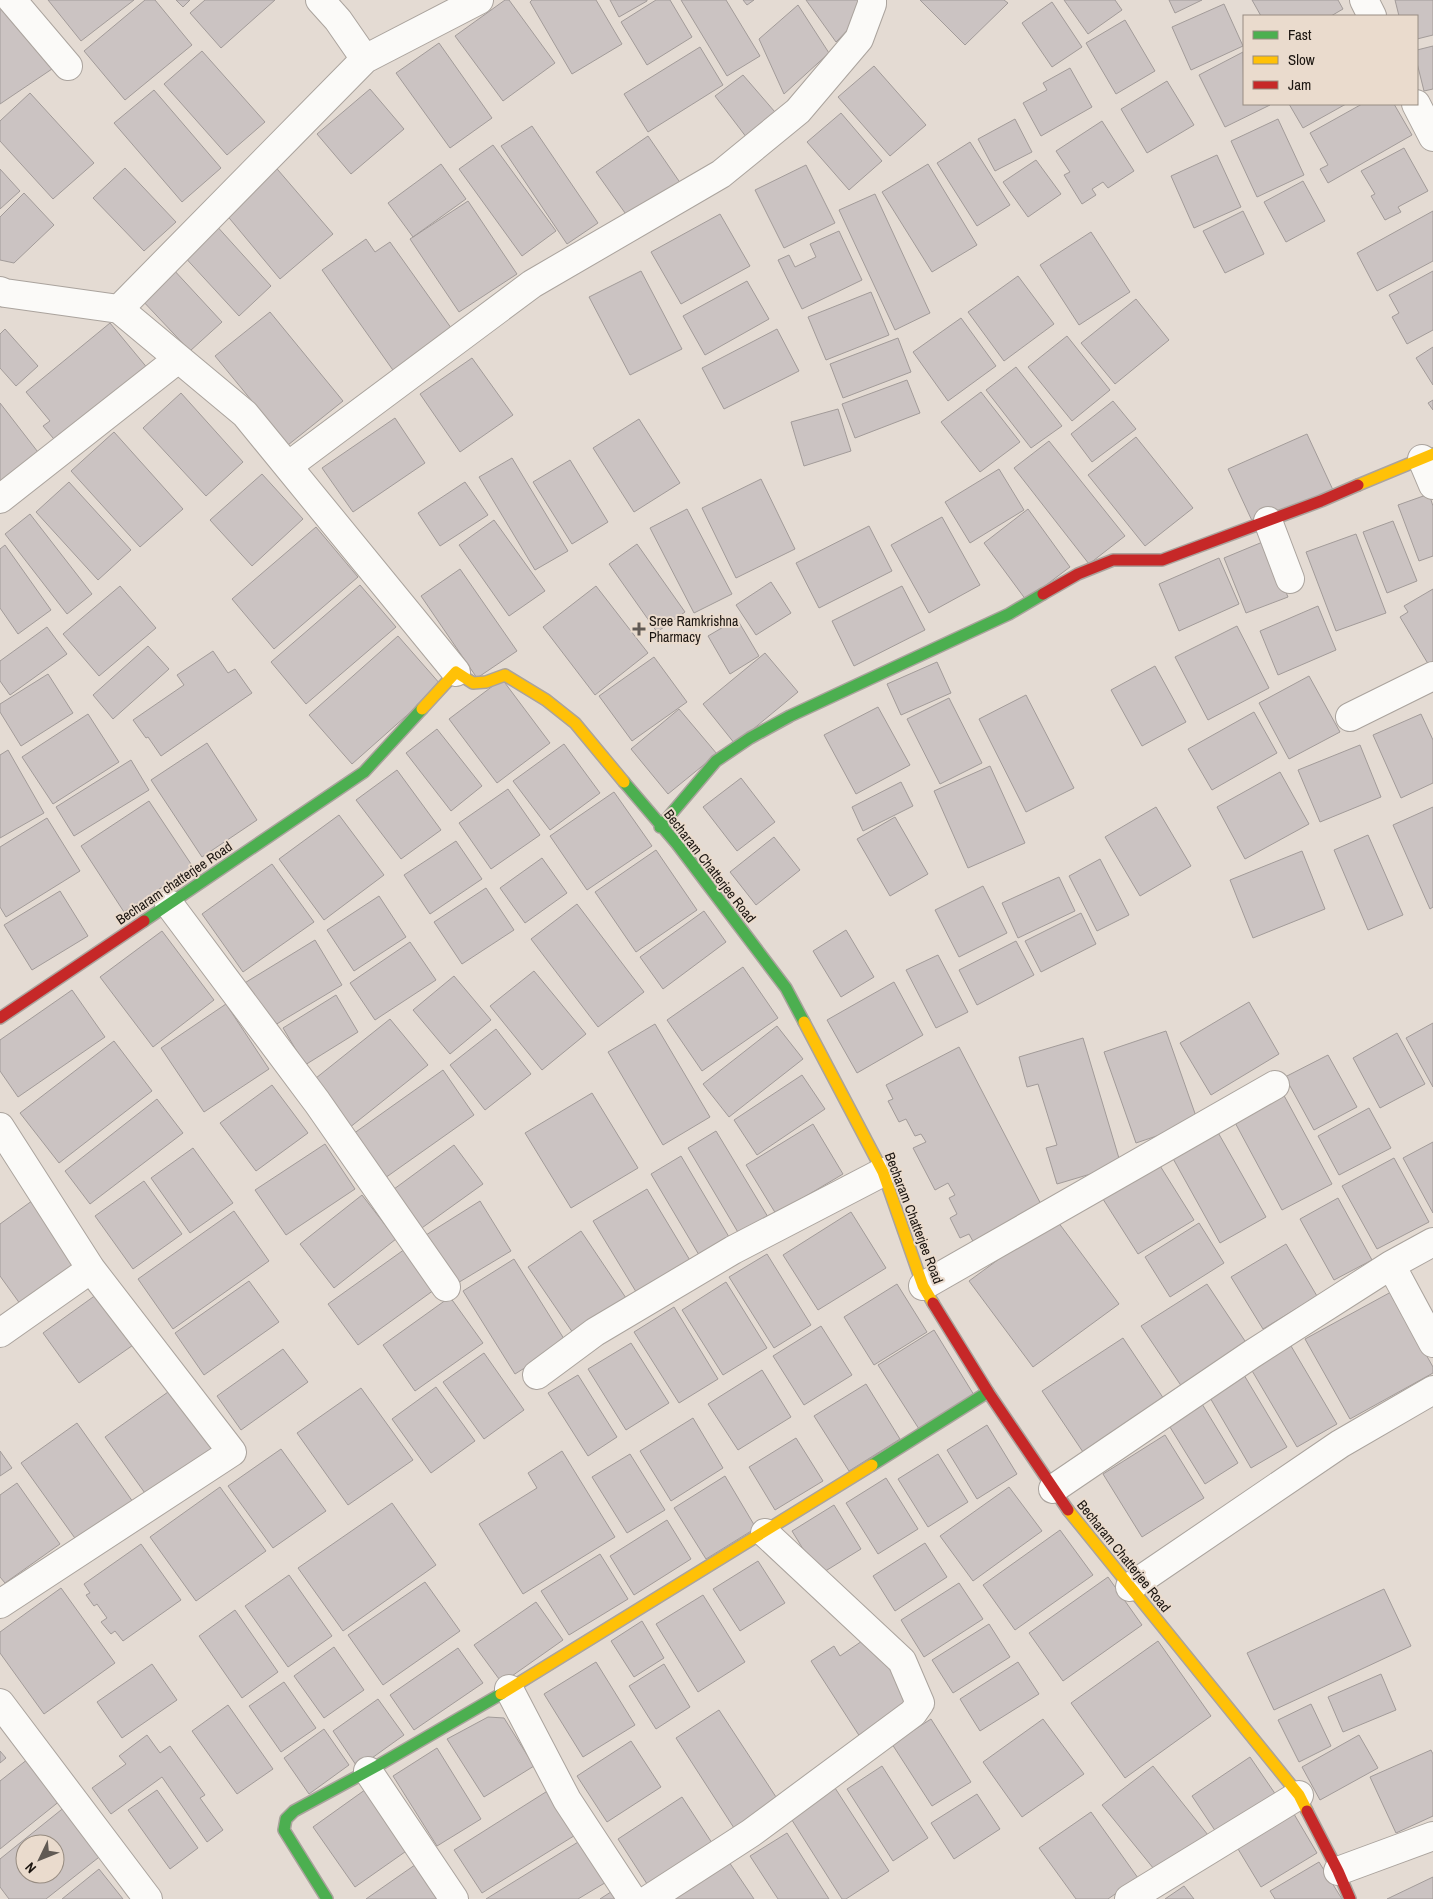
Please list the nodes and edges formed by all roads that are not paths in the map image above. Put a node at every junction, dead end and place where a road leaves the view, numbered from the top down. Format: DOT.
graph roads {
  1 [pos="12,0"];
  2 [pos="320,0"];
  3 [pos="479,0"];
  4 [pos="872,0"];
  5 [pos="1364,0"];
  6 [pos="1372,15"];
  7 [pos="365,59"];
  8 [pos="68,66"];
  9 [pos="1417,105"];
  10 [pos="1433,136"];
  11 [pos="0,291"];
  12 [pos="119,309"];
  13 [pos="178,359"];
  14 [pos="1427,457"];
  15 [pos="288,466"];
  16 [pos="1433,485"];
  17 [pos="0,499"];
  18 [pos="1268,521"];
  19 [pos="1290,579"];
  20 [pos="456,672"];
  21 [pos="1433,676"];
  22 [pos="1350,717"];
  23 [pos="660,827"];
  24 [pos="169,904"];
  25 [pos="0,1018"];
  26 [pos="1275,1085"];
  27 [pos="0,1127"];
  28 [pos="883,1172"];
  29 [pos="1433,1242"];
  30 [pos="1391,1264"];
  31 [pos="91,1269"];
  32 [pos="923,1286"];
  33 [pos="446,1287"];
  34 [pos="0,1333"];
  35 [pos="1433,1343"];
  36 [pos="537,1375"];
  37 [pos="1433,1390"];
  38 [pos="988,1392"];
  39 [pos="1053,1489"];
  40 [pos="765,1533"];
  41 [pos="1130,1587"];
  42 [pos="0,1604"];
  43 [pos="509,1689"];
  44 [pos="0,1704"];
  45 [pos="368,1771"];
  46 [pos="1299,1795"];
  47 [pos="1433,1836"];
  48 [pos="1338,1871"];
  49 [pos="148,1899"];
  50 [pos="326,1899"];
  51 [pos="454,1899"];
  52 [pos="632,1899"];
  53 [pos="649,1899"];
  54 [pos="1129,1899"];
  55 [pos="1350,1899"];
  1 -- 8 [label="street"];
  2 -- 7 [label="street"];
  3 -- 7 [label="street"];
  4 -- 15 [label="street"];
  5 -- 6 [label="street"];
  7 -- 12 [label="street"];
  9 -- 10 [label="street"];
  11 -- 12 [label="street"];
  12 -- 13 [label="street"];
  13 -- 15 [label="street"];
  13 -- 17 [label="street"];
  14 -- 16 [label="street"];
  14 -- 18 [label="street"];
  15 -- 20 [label="street"];
  18 -- 19 [label="street"];
  18 -- 23 [label="street"];
  20 -- 23 [label="street, Becharam Chatterjee Road"];
  20 -- 24 [label="street, Becharam chatterjee Road"];
  21 -- 22 [label="street"];
  23 -- 28 [label="street, Becharam Chatterjee Road"];
  24 -- 25 [label="street, Becharam chatterjee Road"];
  24 -- 33 [label="street"];
  26 -- 32 [label="street"];
  27 -- 31 [label="street"];
  28 -- 32 [label="street, Becharam Chatterjee Road"];
  28 -- 36 [label="street"];
  29 -- 30 [label="street"];
  30 -- 35 [label="street"];
  30 -- 39 [label="street"];
  31 -- 34 [label="street"];
  31 -- 42 [label="street"];
  32 -- 38 [label="street, Becharam Chatterjee Road"];
  37 -- 41 [label="street"];
  38 -- 39 [label="street, Becharam Chatterjee Road"];
  38 -- 40 [label="street"];
  39 -- 41 [label="street, Becharam Chatterjee Road"];
  40 -- 43 [label="street"];
  40 -- 53 [label="street"];
  41 -- 46 [label="street, Becharam Chatterjee Road"];
  43 -- 45 [label="street"];
  43 -- 52 [label="street"];
  44 -- 49 [label="street"];
  45 -- 50 [label="street"];
  45 -- 51 [label="street"];
  46 -- 48 [label="street, Becharam Chatterjee Road"];
  46 -- 54 [label="street"];
  47 -- 48 [label="street"];
  48 -- 55 [label="street, Becharam Chatterjee Road"];
}
